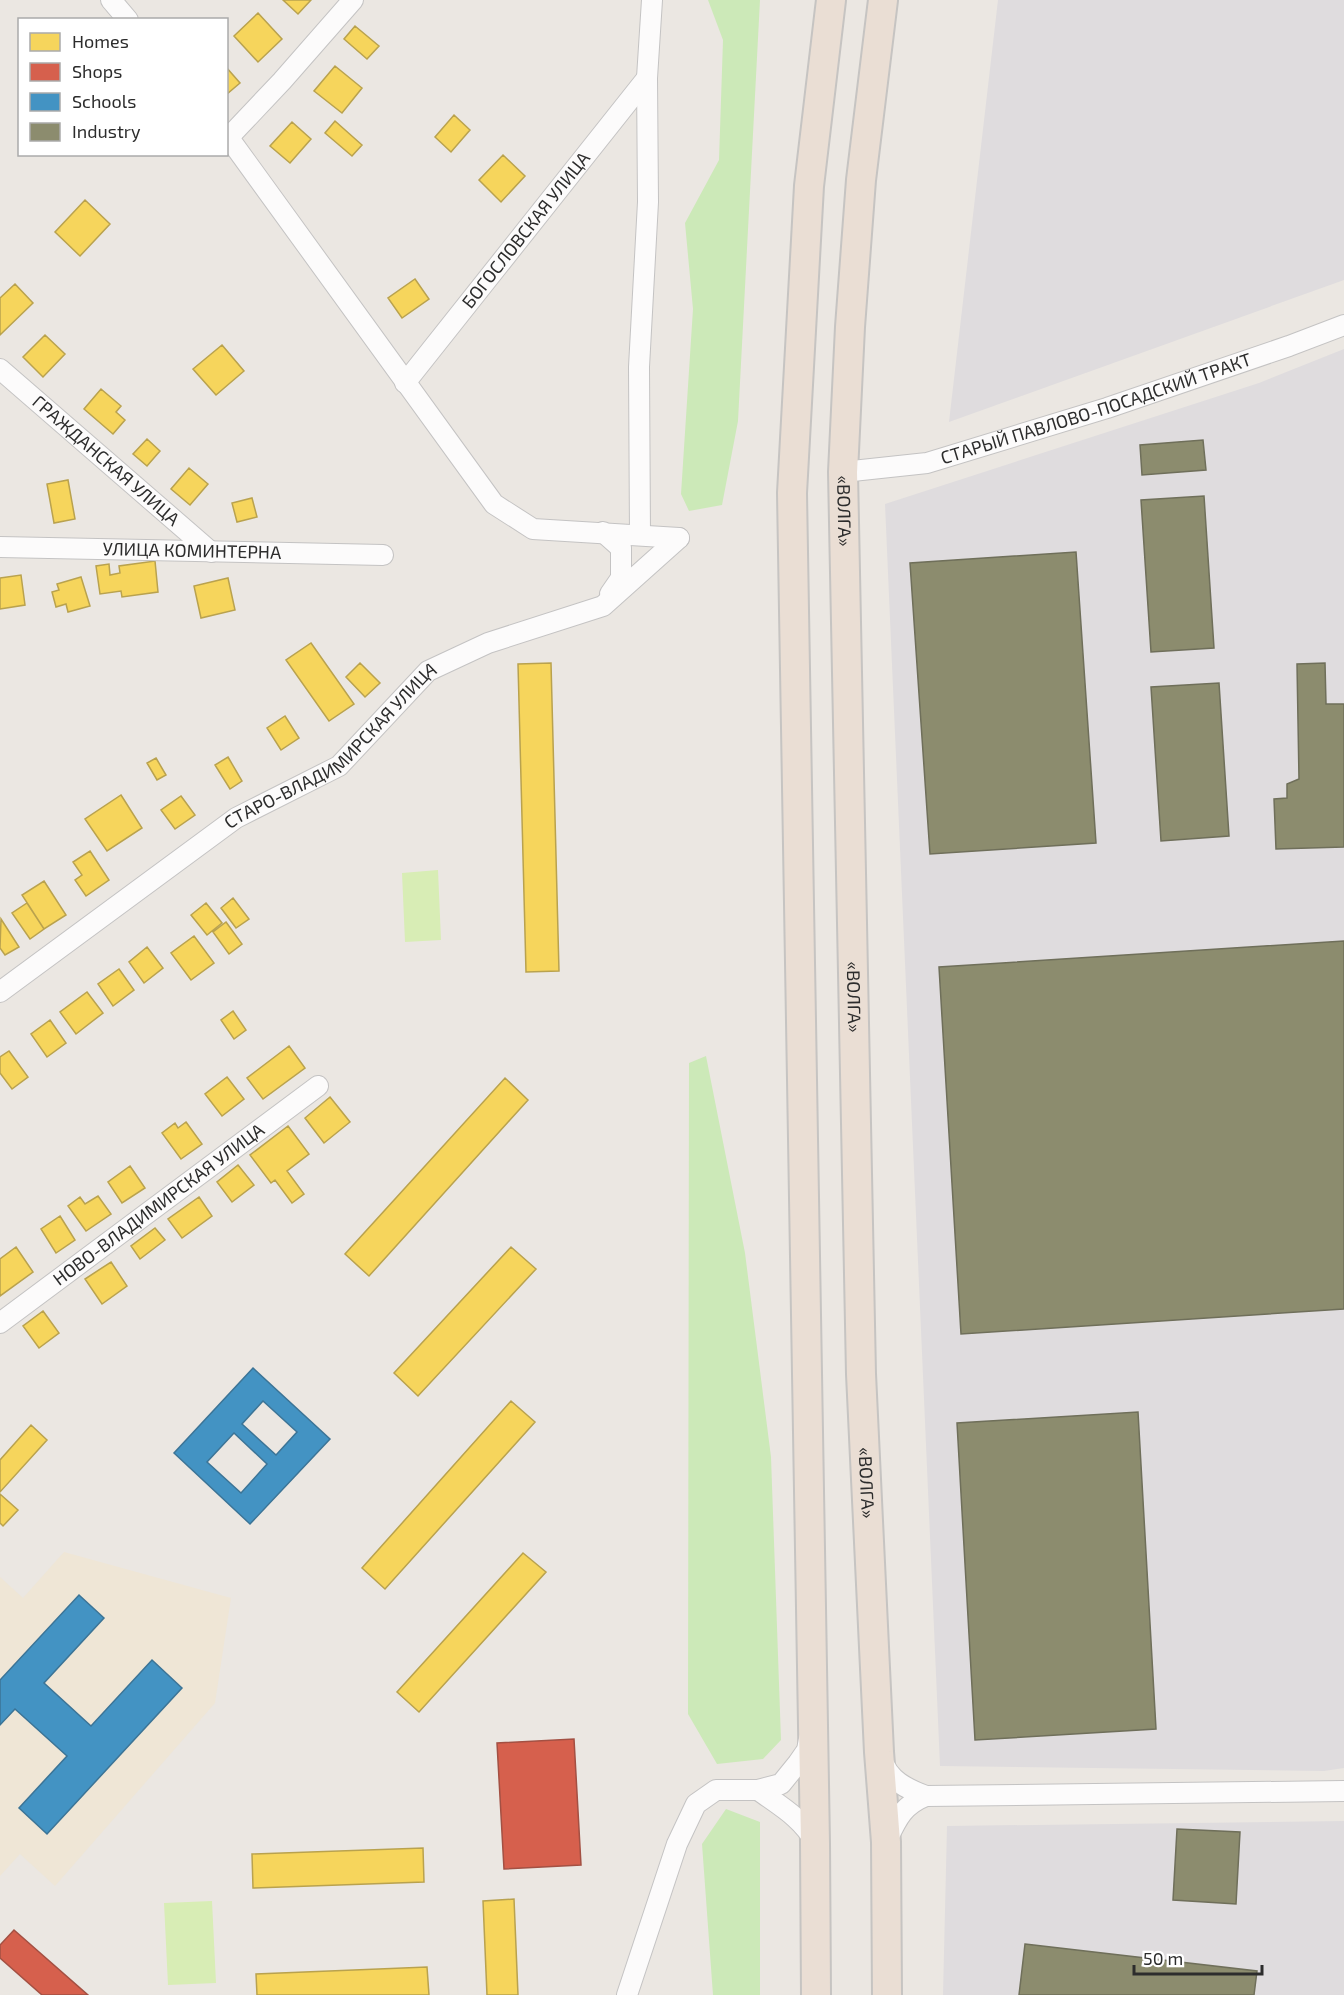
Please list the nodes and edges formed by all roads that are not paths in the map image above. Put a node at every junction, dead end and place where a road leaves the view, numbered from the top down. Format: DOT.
graph roads {
  1 [pos="111,0"];
  2 [pos="353,0"];
  3 [pos="652,0"];
  4 [pos="831,0"];
  5 [pos="883,0"];
  6 [pos="126,18"];
  7 [pos="647,78"];
  8 [pos="228,135"];
  9 [pos="1344,325"];
  10 [pos="0,369"];
  11 [pos="405,383"];
  12 [pos="843,472"];
  13 [pos="603,532"];
  14 [pos="640,535"];
  15 [pos="0,548"];
  16 [pos="211,552"];
  17 [pos="383,555"];
  18 [pos="603,606"];
  19 [pos="0,992"];
  20 [pos="318,1086"];
  21 [pos="0,1323"];
  22 [pos="812,1728"];
  23 [pos="879,1752"];
  24 [pos="758,1790"];
  25 [pos="1344,1791"];
  26 [pos="926,1796"];
  27 [pos="886,1842"];
  28 [pos="815,1843"];
  29 [pos="627,1995"];
  30 [pos="816,1995"];
  31 [pos="887,1995"];
  1 -- 6 [label="street"];
  2 -- 8 [label="street"];
  3 -- 7 [label="street"];
  4 -- 22 [label="highway"];
  5 -- 12 [label="highway, «ВОЛГА»"];
  7 -- 11 [label="street, БОГОСЛОВСКАЯ УЛИЦА"];
  7 -- 14 [label="street"];
  8 -- 11 [label="street"];
  9 -- 12 [label="street, СТАРЫЙ ПАВЛОВО-ПОСАДСКИЙ ТРАКТ"];
  10 -- 16 [label="street, ГРАЖДАНСКАЯ УЛИЦА"];
  11 -- 13 [label="street"];
  12 -- 23 [label="highway, «ВОЛГА»"];
  13 -- 14 [label="street"];
  13 -- 18 [label="street"];
  14 -- 18 [label="street, СТАРО-ВЛАДИМИРСКАЯ УЛИЦА"];
  15 -- 16 [label="street, УЛИЦА КОМИНТЕРНА"];
  16 -- 17 [label="street, УЛИЦА КОМИНТЕРНА"];
  18 -- 19 [label="street, СТАРО-ВЛАДИМИРСКАЯ УЛИЦА"];
  20 -- 21 [label="street, НОВО-ВЛАДИМИРСКАЯ УЛИЦА"];
  22 -- 24 [label="street"];
  22 -- 28 [label="highway"];
  23 -- 26 [label="street"];
  23 -- 27 [label="highway, «ВОЛГА»"];
  24 -- 28 [label="street"];
  24 -- 29 [label="street"];
  25 -- 26 [label="street"];
  26 -- 27 [label="street"];
  27 -- 31 [label="highway, «ВОЛГА»"];
  28 -- 30 [label="highway"];
}
